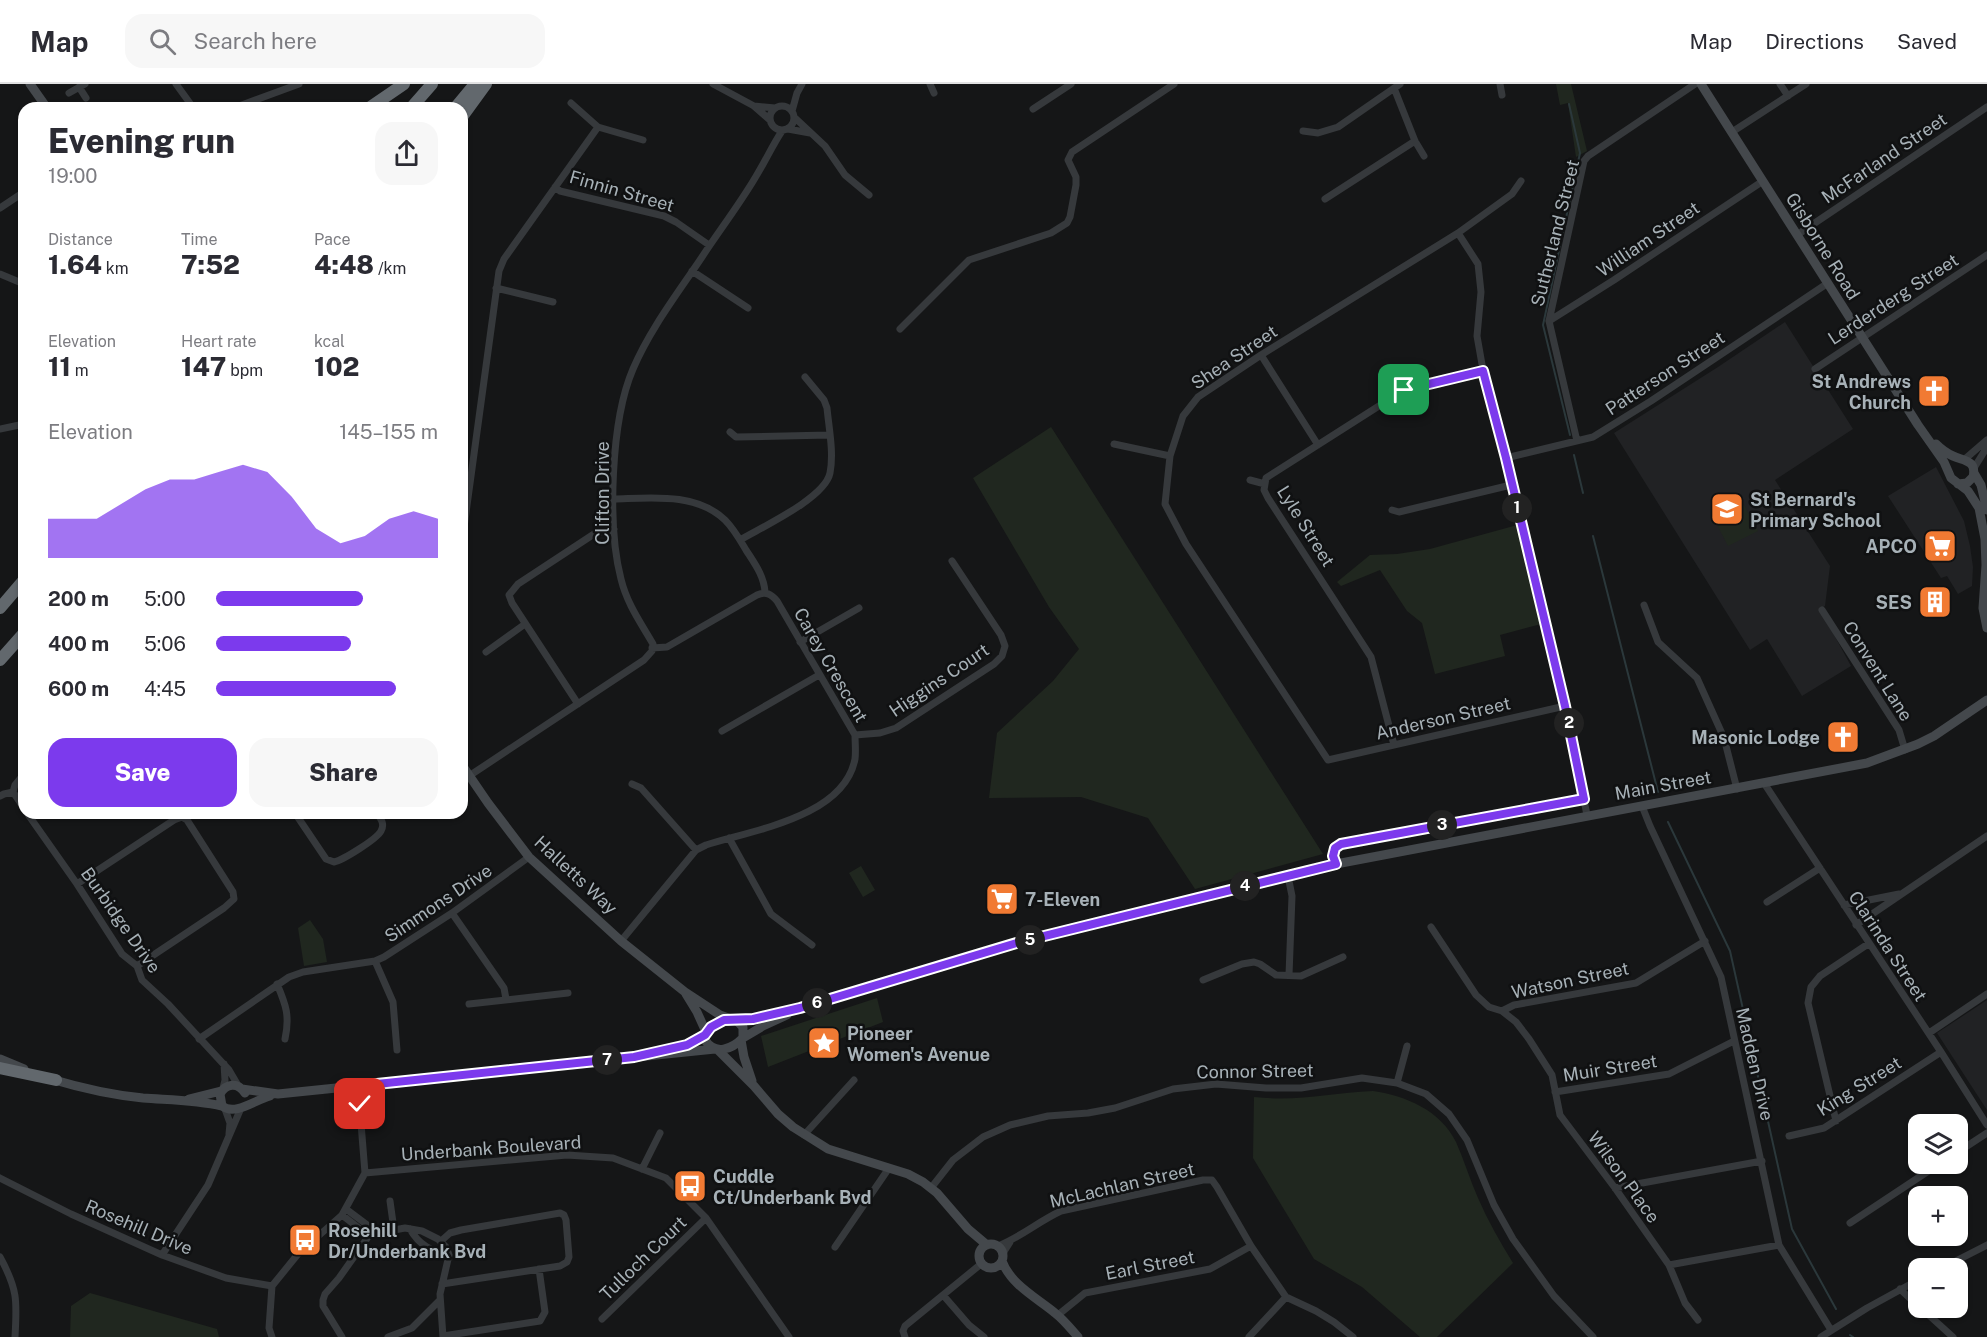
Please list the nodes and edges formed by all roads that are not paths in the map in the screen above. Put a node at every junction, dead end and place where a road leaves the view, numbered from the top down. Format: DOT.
graph roads {
  1 [pos="30,84"];
  2 [pos="37,84"];
  3 [pos="176,84"];
  4 [pos="299,84"];
  5 [pos="404,84"];
  6 [pos="432,84"];
  7 [pos="475,84"];
  8 [pos="486,84"];
  9 [pos="713,84"];
  10 [pos="802,84"];
  11 [pos="930,84"];
  12 [pos="1071,84"];
  13 [pos="1174,84"];
  14 [pos="1500,84"];
  15 [pos="1695,84"];
  16 [pos="1701,84"];
  17 [pos="1780,84"];
  18 [pos="1806,84"];
  19 [pos="82,86"];
  20 [pos="1397,86"];
  21 [pos="69,93"];
  22 [pos="797,93"];
  23 [pos="934,93"];
  24 [pos="1502,95"];
  25 [pos="1788,96"];
  26 [pos="86,98"];
  27 [pos="43,102"];
  28 [pos="49,102"];
  29 [pos="189,102"];
  30 [pos="250,102"];
  31 [pos="378,102"];
  32 [pos="416,102"];
  33 [pos="460,102"];
  34 [pos="572,103"];
  35 [pos="754,106"];
  36 [pos="1987,106"];
  37 [pos="778,107"];
  38 [pos="468,109"];
  39 [pos="1033,109"];
  40 [pos="793,114"];
  41 [pos="771,123"];
  42 [pos="598,127"];
  43 [pos="785,130"];
  44 [pos="1303,130"];
  45 [pos="1732,132"];
  46 [pos="810,133"];
  47 [pos="643,140"];
  48 [pos="1415,141"];
  49 [pos="772,146"];
  50 [pos="1424,156"];
  51 [pos="1521,181"];
  52 [pos="1763,181"];
  53 [pos="555,187"];
  54 [pos="869,195"];
  55 [pos="18,196"];
  56 [pos="1325,199"];
  57 [pos="0,208"];
  58 [pos="1458,233"];
  59 [pos="1797,235"];
  60 [pos="709,245"];
  61 [pos="1986,257"];
  62 [pos="692,271"];
  63 [pos="0,274"];
  64 [pos="18,282"];
  65 [pos="1828,283"];
  66 [pos="496,288"];
  67 [pos="553,302"];
  68 [pos="748,308"];
  69 [pos="1549,321"];
  70 [pos="900,329"];
  71 [pos="1862,337"];
  72 [pos="1261,355"];
  73 [pos="1815,369"];
  74 [pos="1483,371"];
  75 [pos="805,377"];
  76 [pos="18,425"];
  77 [pos="1918,425"];
  78 [pos="0,429"];
  79 [pos="730,432"];
  80 [pos="829,435"];
  81 [pos="1987,440"];
  82 [pos="1577,441"];
  83 [pos="1114,444"];
  84 [pos="1318,445"];
  85 [pos="1987,447"];
  86 [pos="1170,456"];
  87 [pos="1506,458"];
  88 [pos="1963,459"];
  89 [pos="1949,470"];
  90 [pos="1974,470"];
  91 [pos="1250,480"];
  92 [pos="1265,484"];
  93 [pos="1958,484"];
  94 [pos="1511,485"];
  95 [pos="468,497"];
  96 [pos="614,499"];
  97 [pos="1392,510"];
  98 [pos="1987,510"];
  99 [pos="614,529"];
  100 [pos="740,540"];
  101 [pos="952,561"];
  102 [pos="18,587"];
  103 [pos="765,592"];
  104 [pos="1644,605"];
  105 [pos="0,608"];
  106 [pos="859,608"];
  107 [pos="1822,610"];
  108 [pos="525,624"];
  109 [pos="1987,628"];
  110 [pos="18,640"];
  111 [pos="800,642"];
  112 [pos="652,648"];
  113 [pos="486,652"];
  114 [pos="0,660"];
  115 [pos="819,675"];
  116 [pos="1986,702"];
  117 [pos="579,704"];
  118 [pos="1565,706"];
  119 [pos="722,731"];
  120 [pos="855,735"];
  121 [pos="1394,745"];
  122 [pos="1905,750"];
  123 [pos="1328,760"];
  124 [pos="469,776"];
  125 [pos="18,781"];
  126 [pos="1764,783"];
  127 [pos="632,784"];
  128 [pos="1737,789"];
  129 [pos="13,792"];
  130 [pos="0,796"];
  131 [pos="18,799"];
  132 [pos="1584,799"];
  133 [pos="1642,806"];
  134 [pos="1587,815"];
  135 [pos="31,819"];
  136 [pos="177,819"];
  137 [pos="185,819"];
  138 [pos="299,819"];
  139 [pos="380,819"];
  140 [pos="1987,836"];
  141 [pos="729,838"];
  142 [pos="696,850"];
  143 [pos="529,857"];
  144 [pos="1336,864"];
  145 [pos="1820,868"];
  146 [pos="1288,876"];
  147 [pos="77,884"];
  148 [pos="1904,893"];
  149 [pos="1767,902"];
  150 [pos="1844,905"];
  151 [pos="452,913"];
  152 [pos="1856,925"];
  153 [pos="1431,927"];
  154 [pos="621,940"];
  155 [pos="1704,941"];
  156 [pos="1868,944"];
  157 [pos="812,945"];
  158 [pos="1343,957"];
  159 [pos="375,961"];
  160 [pos="136,966"];
  161 [pos="1289,975"];
  162 [pos="1203,980"];
  163 [pos="277,984"];
  164 [pos="685,992"];
  165 [pos="568,993"];
  166 [pos="1987,994"];
  167 [pos="506,999"];
  168 [pos="469,1004"];
  169 [pos="800,1008"];
  170 [pos="1502,1011"];
  171 [pos="733,1020"];
  172 [pos="1929,1033"];
  173 [pos="705,1034"];
  174 [pos="199,1039"];
  175 [pos="285,1039"];
  176 [pos="742,1039"];
  177 [pos="1734,1041"];
  178 [pos="1407,1046"];
  179 [pos="397,1050"];
  180 [pos="717,1050"];
  181 [pos="1941,1052"];
  182 [pos="634,1057"];
  183 [pos="0,1059"];
  184 [pos="224,1064"];
  185 [pos="0,1068"];
  186 [pos="56,1080"];
  187 [pos="854,1080"];
  188 [pos="1397,1083"];
  189 [pos="358,1086"];
  190 [pos="754,1086"];
  191 [pos="241,1088"];
  192 [pos="222,1090"];
  193 [pos="1555,1092"];
  194 [pos="278,1094"];
  195 [pos="187,1100"];
  196 [pos="224,1107"];
  197 [pos="242,1107"];
  198 [pos="1836,1121"];
  199 [pos="1987,1125"];
  200 [pos="660,1133"];
  201 [pos="1987,1133"];
  202 [pos="804,1135"];
  203 [pos="1789,1136"];
  204 [pos="229,1137"];
  205 [pos="1968,1145"];
  206 [pos="1762,1161"];
  207 [pos="889,1168"];
  208 [pos="642,1169"];
  209 [pos="365,1173"];
  210 [pos="1925,1174"];
  211 [pos="0,1178"];
  212 [pos="931,1188"];
  213 [pos="1615,1188"];
  214 [pos="390,1201"];
  215 [pos="344,1212"];
  216 [pos="706,1218"];
  217 [pos="1850,1223"];
  218 [pos="410,1229"];
  219 [pos="394,1230"];
  220 [pos="371,1233"];
  221 [pos="441,1241"];
  222 [pos="1779,1245"];
  223 [pos="1987,1245"];
  224 [pos="1251,1246"];
  225 [pos="835,1247"];
  226 [pos="984,1247"];
  227 [pos="162,1255"];
  228 [pos="449,1255"];
  229 [pos="0,1257"];
  230 [pos="1962,1258"];
  231 [pos="1001,1260"];
  232 [pos="981,1264"];
  233 [pos="1669,1265"];
  234 [pos="539,1269"];
  235 [pos="442,1284"];
  236 [pos="1908,1285"];
  237 [pos="272,1286"];
  238 [pos="1900,1289"];
  239 [pos="943,1295"];
  240 [pos="1908,1296"];
  241 [pos="1286,1297"];
  242 [pos="440,1300"];
  243 [pos="1058,1315"];
  244 [pos="1932,1318"];
  245 [pos="602,1319"];
  246 [pos="1698,1320"];
  247 [pos="1831,1330"];
  248 [pos="15,1337"];
  249 [pos="272,1337"];
  250 [pos="342,1337"];
  251 [pos="388,1337"];
  252 [pos="443,1337"];
  253 [pos="789,1337"];
  254 [pos="905,1337"];
  255 [pos="984,1337"];
  256 [pos="1078,1337"];
  257 [pos="1249,1337"];
  258 [pos="1353,1337"];
  259 [pos="1593,1337"];
  260 [pos="1821,1337"];
  261 [pos="1953,1337"];
  1 -- 27 [label="main road"];
  2 -- 28 [label="main road"];
  3 -- 29 [label="street"];
  4 -- 30 [label="street"];
  5 -- 31 [label="highway"];
  6 -- 32 [label="highway"];
  7 -- 33 [label="highway"];
  8 -- 38 [label="highway"];
  9 -- 35 [label="street"];
  10 -- 22 [label="street"];
  11 -- 23 [label="street"];
  12 -- 39 [label="street"];
  13 -- 70 [label="street"];
  14 -- 24 [label="street"];
  15 -- 69 [label="street, Sutherland Street"];
  16 -- 45 [label="main road, Gisborne Road"];
  17 -- 25 [label="street"];
  18 -- 25 [label="street"];
  19 -- 21 [label="street"];
  19 -- 26 [label="street"];
  20 -- 44 [label="street"];
  20 -- 48 [label="street"];
  22 -- 37 [label="street"];
  22 -- 40 [label="street"];
  25 -- 45 [label="street"];
  34 -- 42 [label="street"];
  35 -- 37 [label="street"];
  35 -- 41 [label="street"];
  36 -- 59 [label="street, McFarland Street"];
  37 -- 40 [label="street"];
  37 -- 41 [label="street"];
  40 -- 43 [label="street"];
  40 -- 46 [label="street"];
  41 -- 43 [label="street"];
  41 -- 49 [label="street, Clifton Drive"];
  42 -- 47 [label="street"];
  42 -- 53 [label="street"];
  43 -- 46 [label="street"];
  43 -- 49 [label="street, Clifton Drive"];
  45 -- 52 [label="main road, Gisborne Road"];
  46 -- 54 [label="street"];
  48 -- 50 [label="street"];
  48 -- 56 [label="street"];
  49 -- 60 [label="street, Clifton Drive"];
  51 -- 58 [label="street, Shea Street"];
  52 -- 59 [label="main road, Gisborne Road"];
  52 -- 69 [label="street, William Street"];
  53 -- 60 [label="street, Finnin Street"];
  53 -- 66 [label="street"];
  55 -- 57 [label="street"];
  58 -- 72 [label="street, Shea Street"];
  58 -- 74 [label="street"];
  59 -- 65 [label="main road, Gisborne Road"];
  60 -- 62 [label="street, Clifton Drive"];
  61 -- 71 [label="street, Lerderderg Street"];
  62 -- 68 [label="street"];
  62 -- 96 [label="street, Clifton Drive"];
  63 -- 64 [label="street"];
  65 -- 71 [label="main road, Gisborne Road"];
  65 -- 82 [label="street, Patterson Street"];
  66 -- 67 [label="street"];
  66 -- 95 [label="street"];
  69 -- 82 [label="street, Sutherland Street"];
  71 -- 73 [label="street, Lerderderg Street"];
  71 -- 77 [label="main road, Gisborne Road"];
  72 -- 84 [label="street"];
  72 -- 86 [label="street, Shea Street"];
  74 -- 84 [label="street, Lyle Street"];
  74 -- 87 [label="street"];
  75 -- 80 [label="street"];
  76 -- 78 [label="street"];
  77 -- 88 [label="main road, Gisborne Road"];
  77 -- 89 [label="main road, Gisborne Road"];
  79 -- 80 [label="street"];
  80 -- 100 [label="street"];
  81 -- 88 [label="street"];
  82 -- 87 [label="street, Patterson Street"];
  83 -- 86 [label="street"];
  84 -- 92 [label="street, Lyle Street"];
  85 -- 90 [label="street"];
  86 -- 123 [label="street, Shea Street"];
  87 -- 94 [label="street"];
  88 -- 89 [label="main road"];
  88 -- 90 [label="main road"];
  89 -- 93 [label="main road"];
  90 -- 93 [label="main road"];
  90 -- 98 [label="main road"];
  91 -- 92 [label="street"];
  92 -- 121 [label="street, Lyle Street"];
  93 -- 109 [label="main road"];
  94 -- 97 [label="street"];
  94 -- 118 [label="street"];
  96 -- 99 [label="street, Clifton Drive"];
  96 -- 100 [label="street"];
  99 -- 108 [label="street"];
  99 -- 112 [label="street, Clifton Drive"];
  100 -- 103 [label="street"];
  101 -- 120 [label="street, Higgins Court"];
  102 -- 105 [label="highway"];
  103 -- 111 [label="street, Carey Crescent"];
  103 -- 112 [label="street"];
  104 -- 128 [label="street"];
  106 -- 111 [label="street"];
  107 -- 122 [label="street, Convent Lane"];
  108 -- 113 [label="street"];
  108 -- 117 [label="street"];
  110 -- 114 [label="highway"];
  111 -- 115 [label="street, Carey Crescent"];
  112 -- 117 [label="street"];
  115 -- 119 [label="street"];
  115 -- 120 [label="street, Carey Crescent"];
  116 -- 122 [label="main road, Main Street"];
  117 -- 124 [label="street"];
  118 -- 121 [label="street, Anderson Street"];
  118 -- 132 [label="street"];
  120 -- 141 [label="street, Carey Crescent"];
  121 -- 123 [label="street, Anderson Street"];
  122 -- 126 [label="main road, Main Street"];
  124 -- 143 [label="main road, Halletts Way"];
  125 -- 129 [label="street"];
  126 -- 128 [label="main road, Main Street"];
  126 -- 145 [label="street, Clarinda Street"];
  127 -- 142 [label="street"];
  128 -- 133 [label="main road, Main Street"];
  129 -- 130 [label="street"];
  129 -- 131 [label="street"];
  132 -- 134 [label="street"];
  132 -- 144 [label="street"];
  133 -- 134 [label="main road, Main Street"];
  133 -- 155 [label="street, Madden Drive"];
  134 -- 144 [label="main road, Main Street"];
  135 -- 147 [label="street, Burbidge Drive"];
  136 -- 147 [label="street"];
  137 -- 160 [label="street"];
  138 -- 139 [label="street"];
  140 -- 148 [label="street"];
  141 -- 142 [label="street, Carey Crescent"];
  141 -- 157 [label="street"];
  142 -- 154 [label="street"];
  143 -- 151 [label="street, Simmons Drive"];
  143 -- 154 [label="main road, Halletts Way"];
  144 -- 146 [label="main road, Main Street"];
  145 -- 149 [label="street"];
  145 -- 150 [label="street, Clarinda Street"];
  146 -- 161 [label="street"];
  146 -- 169 [label="main road, Main Street"];
  147 -- 160 [label="street, Burbidge Drive"];
  148 -- 150 [label="street"];
  148 -- 152 [label="street"];
  150 -- 152 [label="street, Clarinda Street"];
  151 -- 159 [label="street, Simmons Drive"];
  151 -- 167 [label="street"];
  152 -- 156 [label="street, Clarinda Street"];
  153 -- 170 [label="street, Wilson Place"];
  154 -- 164 [label="main road, Halletts Way"];
  155 -- 170 [label="street, Watson Street"];
  155 -- 177 [label="street, Madden Drive"];
  156 -- 172 [label="street, Clarinda Street"];
  156 -- 198 [label="street"];
  158 -- 161 [label="street"];
  159 -- 163 [label="street, Simmons Drive"];
  159 -- 179 [label="street"];
  160 -- 174 [label="street, Burbidge Drive"];
  161 -- 162 [label="street"];
  163 -- 174 [label="street, Simmons Drive"];
  163 -- 175 [label="street"];
  164 -- 171 [label="main road, Halletts Way"];
  164 -- 173 [label="main road, Halletts Way"];
  165 -- 167 [label="street"];
  166 -- 172 [label="street"];
  167 -- 168 [label="street"];
  169 -- 171 [label="main road, Main Street"];
  169 -- 176 [label="main road, Main Street"];
  170 -- 193 [label="street, Wilson Place"];
  171 -- 173 [label="main road"];
  171 -- 176 [label="main road"];
  172 -- 181 [label="street, Clarinda Street"];
  173 -- 180 [label="main road"];
  173 -- 182 [label="main road"];
  174 -- 184 [label="street, Burbidge Drive"];
  176 -- 180 [label="main road"];
  176 -- 190 [label="main road"];
  177 -- 193 [label="street, Muir Street"];
  177 -- 206 [label="street, Madden Drive"];
  178 -- 188 [label="street"];
  180 -- 182 [label="main road"];
  180 -- 190 [label="main road"];
  181 -- 198 [label="street, King Street"];
  181 -- 199 [label="street, Clarinda Street"];
  182 -- 189 [label="main road"];
  183 -- 186 [label="main road"];
  184 -- 191 [label="street, Burbidge Drive"];
  184 -- 192 [label="street"];
  185 -- 186 [label="highway"];
  186 -- 195 [label="main road"];
  187 -- 202 [label="street"];
  188 -- 212 [label="street, Connor Street"];
  188 -- 259 [label="street, Connor Street"];
  189 -- 194 [label="main road"];
  189 -- 209 [label="street"];
  190 -- 202 [label="main road"];
  191 -- 192 [label="main road"];
  191 -- 194 [label="main road"];
  191 -- 197 [label="main road"];
  192 -- 195 [label="main road"];
  192 -- 196 [label="main road"];
  193 -- 213 [label="street, Wilson Place"];
  194 -- 197 [label="main road"];
  195 -- 196 [label="main road"];
  196 -- 197 [label="main road"];
  196 -- 204 [label="street"];
  197 -- 204 [label="street"];
  198 -- 203 [label="street, King Street"];
  200 -- 208 [label="street"];
  201 -- 205 [label="street"];
  202 -- 207 [label="main road"];
  204 -- 227 [label="street"];
  206 -- 213 [label="street"];
  206 -- 222 [label="street, Madden Drive"];
  207 -- 212 [label="main road"];
  207 -- 225 [label="street"];
  208 -- 209 [label="street, Underbank Boulevard"];
  208 -- 216 [label="street, Underbank Boulevard"];
  209 -- 215 [label="street"];
  210 -- 217 [label="street"];
  211 -- 227 [label="street, Rosehill Drive"];
  212 -- 226 [label="main road"];
  213 -- 233 [label="street, Wilson Place"];
  214 -- 219 [label="street"];
  215 -- 220 [label="street"];
  215 -- 237 [label="street"];
  216 -- 245 [label="street, Tulloch Court"];
  216 -- 253 [label="street, Underbank Boulevard"];
  218 -- 219 [label="street"];
  218 -- 221 [label="street"];
  218 -- 228 [label="street"];
  219 -- 220 [label="street"];
  220 -- 250 [label="street"];
  221 -- 228 [label="street"];
  221 -- 234 [label="street"];
  222 -- 233 [label="street"];
  222 -- 247 [label="street, Madden Drive"];
  223 -- 230 [label="street"];
  224 -- 231 [label="street, McLachlan Street"];
  224 -- 241 [label="street, McLachlan Street"];
  224 -- 243 [label="street, Earl Street"];
  226 -- 231 [label="main road"];
  226 -- 232 [label="main road"];
  227 -- 237 [label="street, Rosehill Drive"];
  228 -- 235 [label="street"];
  229 -- 248 [label="street"];
  231 -- 232 [label="main road"];
  231 -- 243 [label="main road"];
  232 -- 239 [label="street"];
  233 -- 246 [label="street, Wilson Place"];
  234 -- 235 [label="street"];
  234 -- 252 [label="street"];
  235 -- 242 [label="street"];
  236 -- 238 [label="street"];
  237 -- 249 [label="street"];
  238 -- 240 [label="street"];
  238 -- 247 [label="street"];
  239 -- 254 [label="street"];
  239 -- 255 [label="street"];
  241 -- 257 [label="street"];
  241 -- 258 [label="street"];
  242 -- 251 [label="street"];
  242 -- 252 [label="street"];
  243 -- 256 [label="main road"];
  244 -- 261 [label="street"];
  247 -- 260 [label="street"];
}
